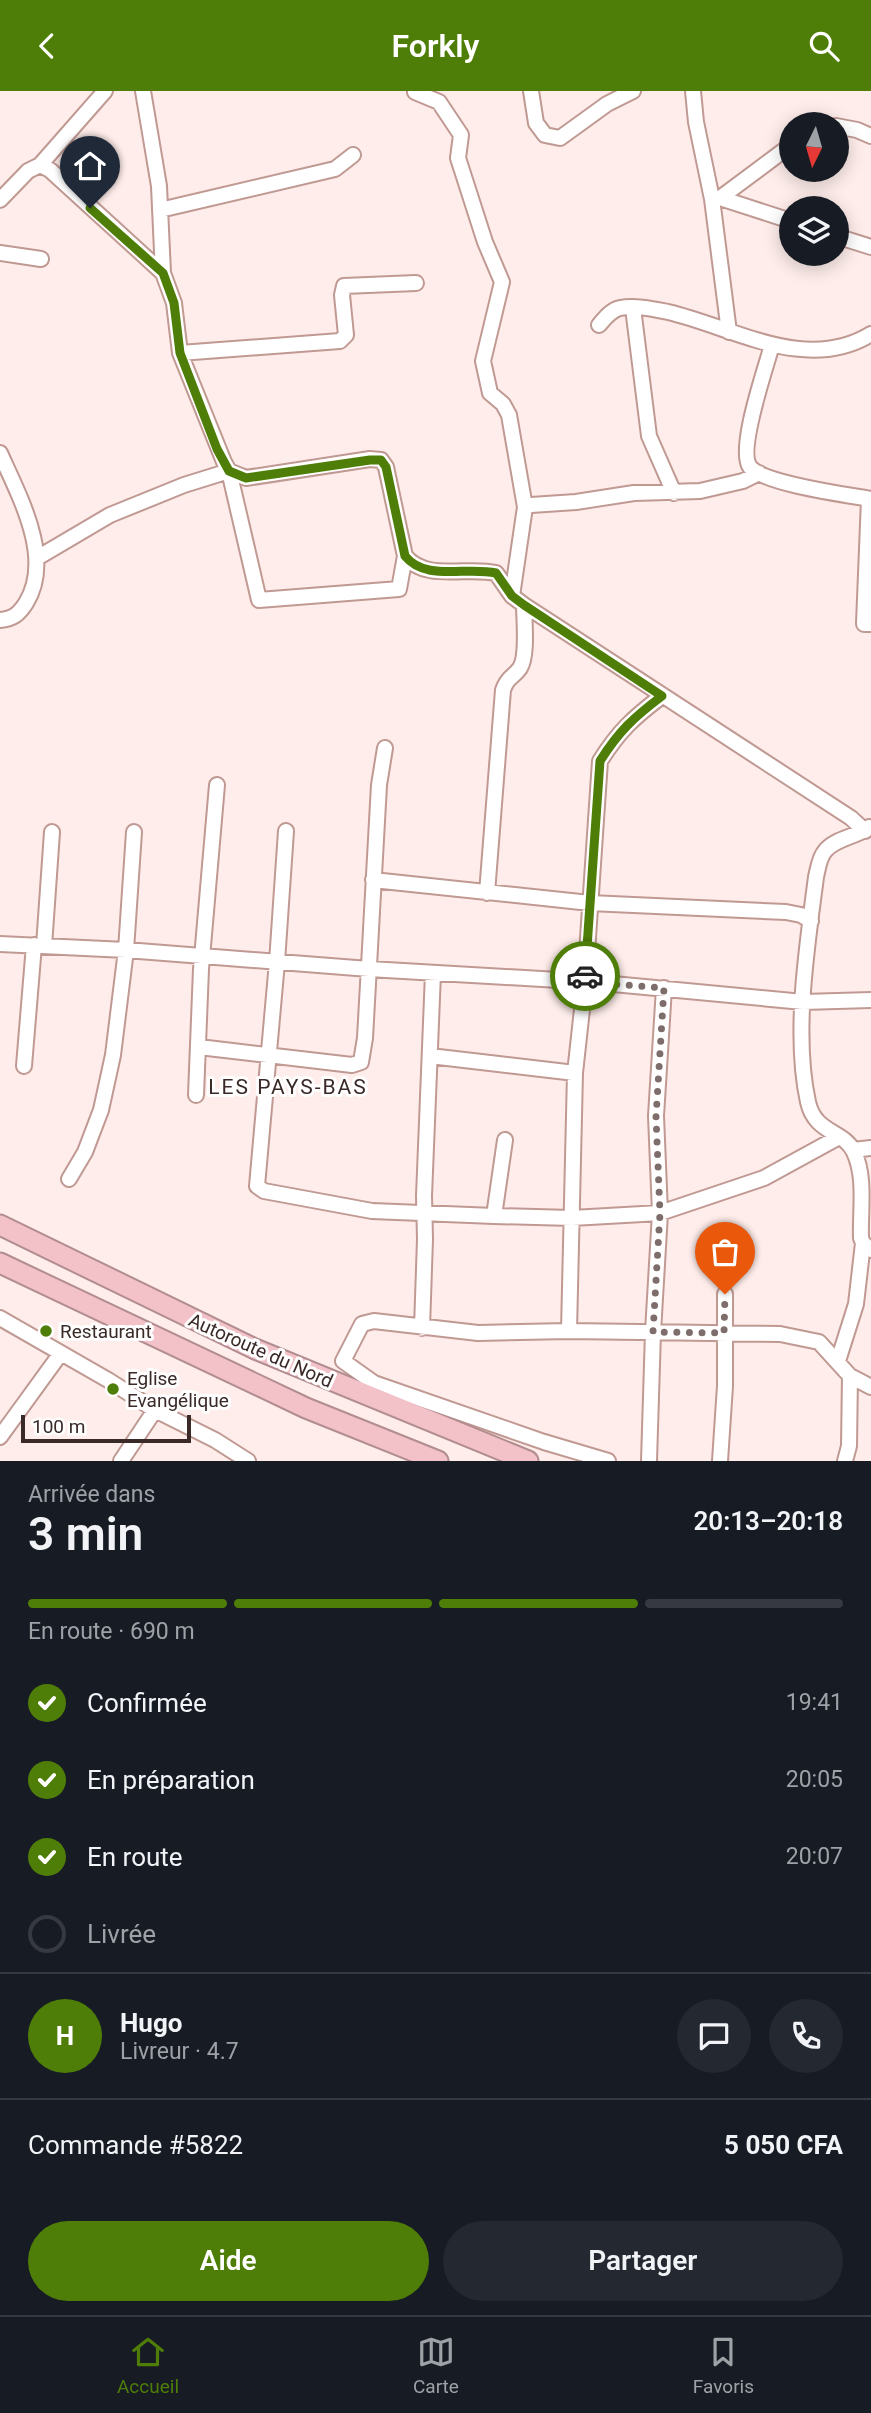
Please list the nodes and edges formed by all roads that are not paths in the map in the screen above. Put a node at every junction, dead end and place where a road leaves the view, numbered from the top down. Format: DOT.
graph roads {
  1 [pos="106,91"];
  2 [pos="143,91"];
  3 [pos="531,91"];
  4 [pos="633,91"];
  5 [pos="693,91"];
  6 [pos="415,92"];
  7 [pos="849,128"];
  8 [pos="871,136"];
  9 [pos="779,154"];
  10 [pos="353,155"];
  11 [pos="40,165"];
  12 [pos="716,199"];
  13 [pos="0,200"];
  14 [pos="160,210"];
  15 [pos="779,217"];
  16 [pos="849,240"];
  17 [pos="871,247"];
  18 [pos="0,253"];
  19 [pos="41,259"];
  20 [pos="163,273"];
  21 [pos="416,283"];
  22 [pos="633,308"];
  23 [pos="599,325"];
  24 [pos="729,332"];
  25 [pos="871,334"];
  26 [pos="772,345"];
  27 [pos="180,353"];
  28 [pos="0,453"];
  29 [pos="229,471"];
  30 [pos="759,473"];
  31 [pos="674,493"];
  32 [pos="870,499"];
  33 [pos="525,507"];
  34 [pos="405,556"];
  35 [pos="37,558"];
  36 [pos="518,600"];
  37 [pos="0,620"];
  38 [pos="871,624"];
  39 [pos="662,696"];
  40 [pos="385,748"];
  41 [pos="217,785"];
  42 [pos="868,828"];
  43 [pos="134,831"];
  44 [pos="286,831"];
  45 [pos="52,832"];
  46 [pos="373,880"];
  47 [pos="487,893"];
  48 [pos="590,903"];
  49 [pos="811,921"];
  50 [pos="0,944"];
  51 [pos="39,945"];
  52 [pos="126,950"];
  53 [pos="202,956"];
  54 [pos="277,962"];
  55 [pos="369,969"];
  56 [pos="433,973"];
  57 [pos="585,982"];
  58 [pos="664,988"];
  59 [pos="871,1000"];
  60 [pos="803,1002"];
  61 [pos="199,1047"];
  62 [pos="268,1055"];
  63 [pos="430,1056"];
  64 [pos="24,1066"];
  65 [pos="575,1073"];
  66 [pos="196,1095"];
  67 [pos="839,1137"];
  68 [pos="505,1140"];
  69 [pos="871,1148"];
  70 [pos="853,1150"];
  71 [pos="69,1179"];
  72 [pos="660,1213"];
  73 [pos="424,1214"];
  74 [pos="494,1216"];
  75 [pos="572,1218"];
  76 [pos="0,1226"];
  77 [pos="867,1247"];
  78 [pos="0,1263"];
  79 [pos="725,1294"];
  80 [pos="0,1318"];
  81 [pos="422,1328"];
  82 [pos="569,1331"];
  83 [pos="653,1332"];
  84 [pos="724,1333"];
  85 [pos="61,1353"];
  86 [pos="838,1361"];
  87 [pos="850,1377"];
  88 [pos="871,1387"];
  89 [pos="155,1410"];
  90 [pos="0,1437"];
  91 [pos="121,1461"];
  92 [pos="248,1461"];
  93 [pos="438,1461"];
  94 [pos="528,1461"];
  95 [pos="608,1461"];
  96 [pos="649,1461"];
  97 [pos="720,1461"];
  98 [pos="845,1461"];
  1 -- 11 [label="street"];
  2 -- 14 [label="street"];
  3 -- 4 [label="street"];
  5 -- 12 [label="street"];
  6 -- 33 [label="street"];
  7 -- 8 [label="street"];
  9 -- 12 [label="street"];
  10 -- 14 [label="street"];
  11 -- 13 [label="street"];
  11 -- 20 [label="street"];
  12 -- 15 [label="street"];
  12 -- 24 [label="street"];
  14 -- 20 [label="street"];
  16 -- 17 [label="street"];
  18 -- 19 [label="street"];
  20 -- 27 [label="street"];
  21 -- 27 [label="street"];
  22 -- 23 [label="street"];
  22 -- 24 [label="street"];
  22 -- 31 [label="street"];
  24 -- 26 [label="street"];
  25 -- 26 [label="street"];
  26 -- 30 [label="street"];
  27 -- 29 [label="street"];
  28 -- 35 [label="street"];
  29 -- 34 [label="street"];
  29 -- 34 [label="street"];
  29 -- 35 [label="street"];
  30 -- 31 [label="street"];
  30 -- 32 [label="street"];
  31 -- 33 [label="street"];
  32 -- 38 [label="street"];
  33 -- 36 [label="street"];
  34 -- 36 [label="street"];
  35 -- 37 [label="street"];
  36 -- 39 [label="street"];
  36 -- 47 [label="street"];
  39 -- 42 [label="street"];
  39 -- 48 [label="street"];
  40 -- 46 [label="street"];
  41 -- 53 [label="street"];
  42 -- 49 [label="street"];
  43 -- 52 [label="street"];
  44 -- 54 [label="street"];
  45 -- 51 [label="street"];
  46 -- 47 [label="street"];
  46 -- 55 [label="street"];
  47 -- 48 [label="street"];
  48 -- 49 [label="street"];
  48 -- 57 [label="street"];
  49 -- 60 [label="street"];
  50 -- 51 [label="street"];
  51 -- 52 [label="street"];
  51 -- 64 [label="street"];
  52 -- 53 [label="street"];
  52 -- 71 [label="street"];
  53 -- 54 [label="street"];
  53 -- 61 [label="street"];
  54 -- 55 [label="street"];
  54 -- 62 [label="street"];
  55 -- 56 [label="street"];
  55 -- 62 [label="street"];
  56 -- 57 [label="street"];
  56 -- 63 [label="street"];
  57 -- 58 [label="street"];
  57 -- 65 [label="street"];
  58 -- 60 [label="street"];
  58 -- 72 [label="street"];
  59 -- 60 [label="street"];
  60 -- 67 [label="street"];
  61 -- 62 [label="street"];
  61 -- 66 [label="street"];
  62 -- 73 [label="street"];
  63 -- 65 [label="street"];
  63 -- 73 [label="street"];
  65 -- 75 [label="street"];
  67 -- 70 [label="street"];
  67 -- 72 [label="street"];
  68 -- 74 [label="street"];
  69 -- 70 [label="street"];
  70 -- 77 [label="street"];
  72 -- 75 [label="street"];
  72 -- 83 [label="street"];
  73 -- 74 [label="street"];
  73 -- 81 [label="street"];
  74 -- 75 [label="street"];
  75 -- 82 [label="street"];
  76 -- 94 [label="highway, Autoroute du Nord"];
  77 -- 86 [label="street"];
  78 -- 93 [label="highway, Autoroute du Nord"];
  79 -- 84 [label="street"];
  80 -- 85 [label="street"];
  81 -- 82 [label="street"];
  81 -- 95 [label="street"];
  82 -- 83 [label="street"];
  83 -- 84 [label="street"];
  83 -- 96 [label="street"];
  84 -- 86 [label="street"];
  84 -- 97 [label="street"];
  85 -- 89 [label="street"];
  85 -- 90 [label="street"];
  86 -- 87 [label="street"];
  87 -- 88 [label="street"];
  87 -- 98 [label="street"];
  89 -- 91 [label="street"];
  89 -- 92 [label="street"];
}
